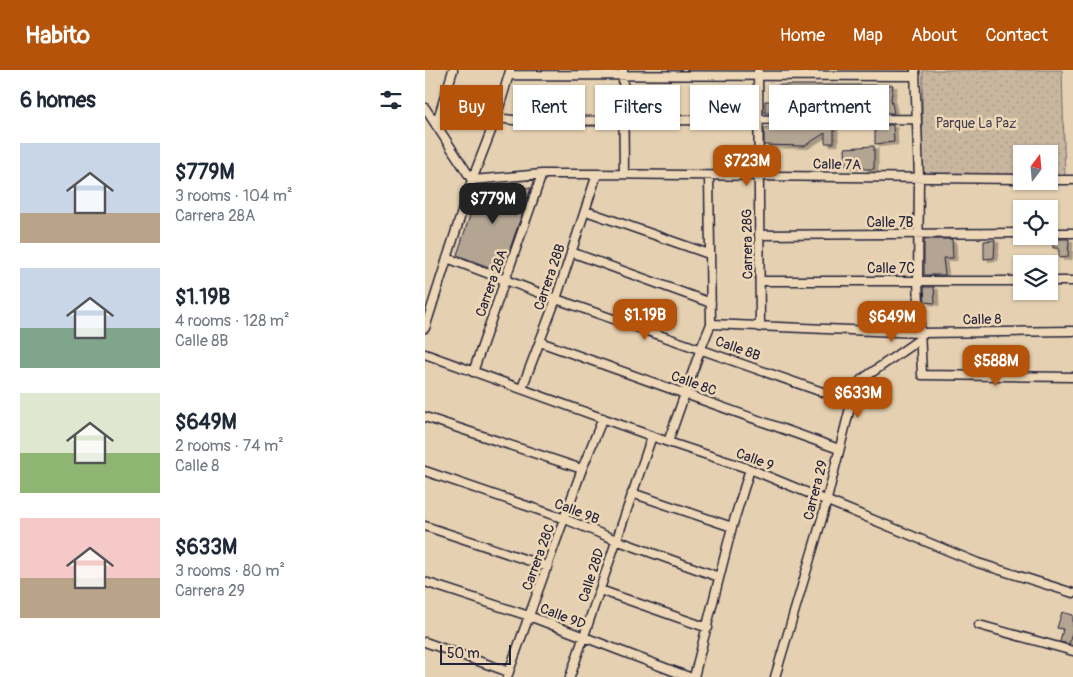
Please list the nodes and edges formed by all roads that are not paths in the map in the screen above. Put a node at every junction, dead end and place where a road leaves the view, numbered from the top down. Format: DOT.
graph roads {
  1 [pos="453,70"];
  2 [pos="510,72"];
  3 [pos="758,72"];
  4 [pos="623,73"];
  5 [pos="915,73"];
  6 [pos="758,85"];
  7 [pos="503,95"];
  8 [pos="425,108"];
  9 [pos="503,119"];
  10 [pos="916,119"];
  11 [pos="595,121"];
  12 [pos="759,121"];
  13 [pos="436,125"];
  14 [pos="491,130"];
  15 [pos="623,130"];
  16 [pos="758,130"];
  17 [pos="543,174"];
  18 [pos="597,174"];
  19 [pos="624,174"];
  20 [pos="709,176"];
  21 [pos="758,176"];
  22 [pos="919,178"];
  23 [pos="1013,179"];
  24 [pos="472,180"];
  25 [pos="1058,180"];
  26 [pos="1073,180"];
  27 [pos="586,211"];
  28 [pos="1058,233"];
  29 [pos="1073,233"];
  30 [pos="919,234"];
  31 [pos="1013,234"];
  32 [pos="759,235"];
  33 [pos="571,252"];
  34 [pos="709,254"];
  35 [pos="447,258"];
  36 [pos="506,280"];
  37 [pos="1073,280"];
  38 [pos="761,281"];
  39 [pos="918,281"];
  40 [pos="1013,281"];
  41 [pos="1058,281"];
  42 [pos="556,299"];
  43 [pos="711,302"];
  44 [pos="711,324"];
  45 [pos="760,327"];
  46 [pos="425,328"];
  47 [pos="1073,331"];
  48 [pos="920,336"];
  49 [pos="540,342"];
  50 [pos="701,348"];
  51 [pos="425,354"];
  52 [pos="473,372"];
  53 [pos="1073,377"];
  54 [pos="522,388"];
  55 [pos="686,394"];
  56 [pos="851,402"];
  57 [pos="425,417"];
  58 [pos="603,418"];
  59 [pos="651,436"];
  60 [pos="668,442"];
  61 [pos="839,449"];
  62 [pos="582,469"];
  63 [pos="750,469"];
  64 [pos="425,472"];
  65 [pos="632,493"];
  66 [pos="826,502"];
  67 [pos="565,518"];
  68 [pos="425,526"];
  69 [pos="732,527"];
  70 [pos="615,540"];
  71 [pos="547,568"];
  72 [pos="719,577"];
  73 [pos="425,582"];
  74 [pos="600,590"];
  75 [pos="1073,593"];
  76 [pos="529,616"];
  77 [pos="979,625"];
  78 [pos="708,628"];
  79 [pos="584,637"];
  80 [pos="425,642"];
  81 [pos="1073,652"];
  82 [pos="508,674"];
  83 [pos="569,677"];
  84 [pos="689,677"];
  85 [pos="694,677"];
  86 [pos="775,677"];
  1 -- 13 [label="street"];
  2 -- 4 [label="street"];
  2 -- 7 [label="street"];
  3 -- 4 [label="street"];
  3 -- 5 [label="street"];
  3 -- 6 [label="street, Carrera 28G"];
  5 -- 10 [label="street"];
  8 -- 13 [label="street"];
  9 -- 11 [label="street"];
  10 -- 12 [label="street"];
  10 -- 22 [label="street"];
  13 -- 24 [label="street"];
  14 -- 24 [label="street"];
  15 -- 19 [label="street"];
  16 -- 21 [label="street, Carrera 28G"];
  17 -- 18 [label="street, Calle 7A"];
  17 -- 24 [label="street, Calle 7A"];
  17 -- 36 [label="street, Carrera 28A"];
  18 -- 19 [label="street, Calle 7A"];
  18 -- 27 [label="street, Carrera 28B"];
  19 -- 20 [label="street, Calle 7A"];
  20 -- 21 [label="street, Calle 7A"];
  20 -- 34 [label="street"];
  21 -- 22 [label="street, Calle 7A"];
  21 -- 32 [label="street, Carrera 28G"];
  22 -- 23 [label="street, Calle 7A"];
  22 -- 30 [label="street"];
  24 -- 35 [label="street"];
  25 -- 26 [label="street"];
  27 -- 33 [label="street, Carrera 28B"];
  27 -- 34 [label="street"];
  28 -- 29 [label="street"];
  30 -- 31 [label="street, Calle 7B"];
  30 -- 32 [label="street, Calle 7B"];
  30 -- 39 [label="street"];
  32 -- 38 [label="street, Carrera 28G"];
  33 -- 42 [label="street, Carrera 28B"];
  33 -- 43 [label="street"];
  34 -- 43 [label="street"];
  35 -- 36 [label="street, Calle 8B"];
  35 -- 46 [label="street"];
  36 -- 42 [label="street, Calle 8B"];
  36 -- 52 [label="street, Carrera 28A"];
  37 -- 41 [label="street"];
  38 -- 39 [label="street, Calle 7C"];
  38 -- 45 [label="street, Carrera 28G"];
  39 -- 40 [label="street, Calle 7C"];
  39 -- 48 [label="street"];
  42 -- 49 [label="street, Carrera 28B"];
  42 -- 50 [label="street, Calle 8B"];
  43 -- 44 [label="street"];
  44 -- 45 [label="street, Calle 8"];
  44 -- 50 [label="street"];
  45 -- 48 [label="street, Calle 8"];
  47 -- 48 [label="street, Calle 8"];
  48 -- 53 [label="street"];
  48 -- 56 [label="street, Carrera 29"];
  49 -- 54 [label="street, Carrera 28B"];
  49 -- 55 [label="street, Calle 8C"];
  50 -- 55 [label="street"];
  50 -- 56 [label="street, Calle 8B"];
  51 -- 52 [label="street, Calle 9"];
  52 -- 54 [label="street, Calle 9"];
  54 -- 58 [label="street, Calle 9"];
  55 -- 60 [label="street"];
  55 -- 61 [label="street, Calle 8C"];
  56 -- 61 [label="street, Carrera 29"];
  57 -- 62 [label="street"];
  58 -- 59 [label="street, Calle 9"];
  58 -- 62 [label="street, Carrera 28C"];
  59 -- 60 [label="street, Calle 9"];
  59 -- 65 [label="street, Calle 28D"];
  60 -- 63 [label="street, Calle 9"];
  61 -- 66 [label="street, Carrera 29"];
  62 -- 67 [label="street, Carrera 28C"];
  63 -- 66 [label="street, Calle 9"];
  63 -- 69 [label="street"];
  64 -- 67 [label="street, Calle 9B"];
  65 -- 69 [label="street"];
  65 -- 70 [label="street, Calle 28D"];
  66 -- 75 [label="street, Calle 9"];
  66 -- 86 [label="street, Carrera 29"];
  67 -- 70 [label="street, Calle 9B"];
  67 -- 71 [label="street, Carrera 28C"];
  68 -- 71 [label="street"];
  69 -- 72 [label="street"];
  70 -- 72 [label="street, Calle 9B"];
  70 -- 74 [label="street, Calle 28D"];
  71 -- 76 [label="street, Carrera 28C"];
  72 -- 78 [label="street"];
  73 -- 76 [label="street, Calle 9D"];
  74 -- 78 [label="street"];
  74 -- 79 [label="street, Calle 28D"];
  76 -- 79 [label="street, Calle 9D"];
  76 -- 82 [label="street, Carrera 28C"];
  77 -- 81 [label="street"];
  78 -- 85 [label="street"];
  79 -- 83 [label="street, Calle 28D"];
  79 -- 84 [label="street, Calle 9D"];
  80 -- 82 [label="street"];
}
